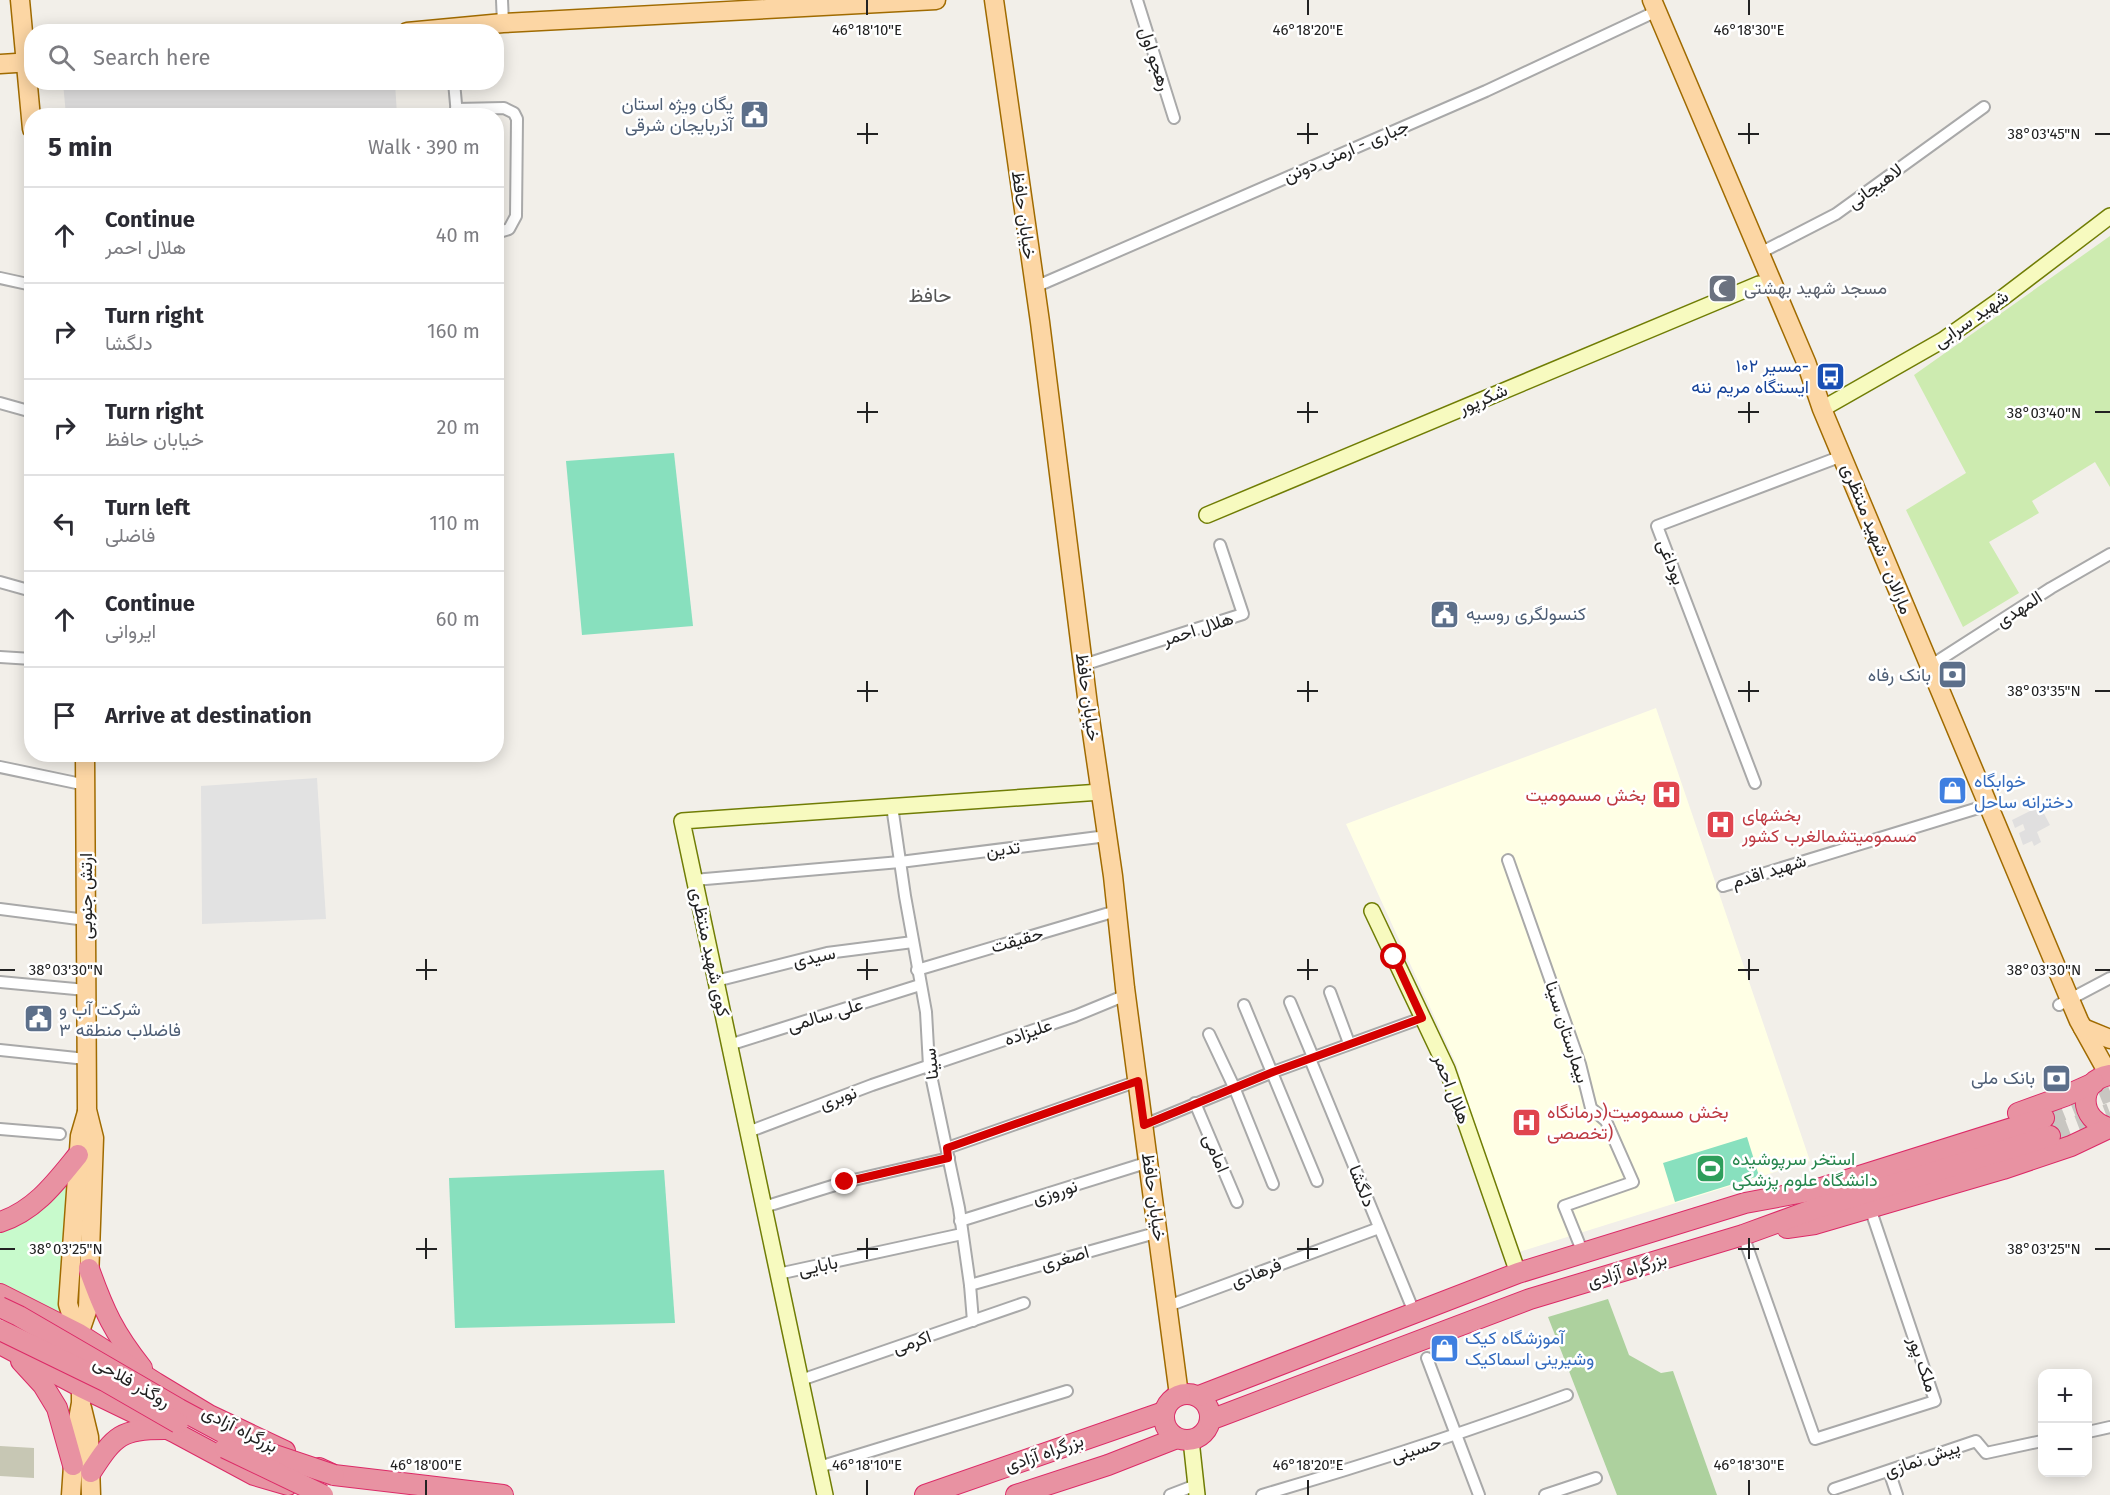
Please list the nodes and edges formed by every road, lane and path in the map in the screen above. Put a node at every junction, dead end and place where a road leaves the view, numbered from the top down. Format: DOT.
graph roads {
  1 [pos="20,0"];
  2 [pos="502,0"];
  3 [pos="936,0"];
  4 [pos="994,0"];
  5 [pos="1137,0"];
  6 [pos="744,4"];
  7 [pos="1654,6"];
  8 [pos="503,23"];
  9 [pos="496,24"];
  10 [pos="24,31"];
  11 [pos="24,62"];
  12 [pos="0,64"];
  13 [pos="30,90"];
  14 [pos="455,90"];
  15 [pos="1984,107"];
  16 [pos="31,108"];
  17 [pos="457,108"];
  18 [pos="504,108"];
  19 [pos="1174,118"];
  20 [pos="2110,216"];
  21 [pos="504,231"];
  22 [pos="1760,253"];
  23 [pos="0,278"];
  24 [pos="24,283"];
  25 [pos="1759,284"];
  26 [pos="1035,287"];
  27 [pos="0,403"];
  28 [pos="1822,409"];
  29 [pos="24,410"];
  30 [pos="1842,456"];
  31 [pos="1207,515"];
  32 [pos="1220,544"];
  33 [pos="2110,554"];
  34 [pos="0,582"];
  35 [pos="24,589"];
  36 [pos="0,657"];
  37 [pos="24,658"];
  38 [pos="1083,665"];
  39 [pos="1930,666"];
  40 [pos="85,762"];
  41 [pos="0,767"];
  42 [pos="1755,783"];
  43 [pos="86,785"];
  44 [pos="1101,792"];
  45 [pos="1988,805"];
  46 [pos="892,806"];
  47 [pos="1107,836"];
  48 [pos="1508,860"];
  49 [pos="900,862"];
  50 [pos="694,879"];
  51 [pos="1723,886"];
  52 [pos="0,909"];
  53 [pos="1116,911"];
  54 [pos="1372,911"];
  55 [pos="86,920"];
  56 [pos="913,942"];
  57 [pos="917,970"];
  58 [pos="2110,978"];
  59 [pos="716,981"];
  60 [pos="0,982"];
  61 [pos="920,986"];
  62 [pos="86,990"];
  63 [pos="1330,992"];
  64 [pos="1126,995"];
  65 [pos="1290,1002"];
  66 [pos="2065,1003"];
  67 [pos="1244,1005"];
  68 [pos="1422,1018"];
  69 [pos="2083,1028"];
  70 [pos="1209,1034"];
  71 [pos="2110,1039"];
  72 [pos="1349,1043"];
  73 [pos="729,1045"];
  74 [pos="0,1050"];
  75 [pos="1312,1058"];
  76 [pos="86,1059"];
  77 [pos="929,1066"];
  78 [pos="1273,1072"];
  79 [pos="2104,1078"];
  80 [pos="1138,1081"];
  81 [pos="1233,1087"];
  82 [pos="2065,1096"];
  83 [pos="1195,1104"];
  84 [pos="87,1110"];
  85 [pos="1144,1125"];
  86 [pos="2109,1128"];
  87 [pos="0,1129"];
  88 [pos="748,1132"];
  89 [pos="60,1134"];
  90 [pos="2085,1139"];
  91 [pos="948,1153"];
  92 [pos="78,1155"];
  93 [pos="1149,1162"];
  94 [pos="1317,1180"];
  95 [pos="1273,1184"];
  96 [pos="1237,1202"];
  97 [pos="1745,1203"];
  98 [pos="764,1207"];
  99 [pos="1870,1208"];
  100 [pos="960,1221"];
  101 [pos="0,1222"];
  102 [pos="1379,1228"];
  103 [pos="1159,1232"];
  104 [pos="962,1234"];
  105 [pos="1743,1235"];
  106 [pos="1583,1253"];
  107 [pos="89,1269"];
  108 [pos="1518,1273"];
  109 [pos="778,1275"];
  110 [pos="970,1285"];
  111 [pos="0,1294"];
  112 [pos="1024,1303"];
  113 [pos="1168,1306"];
  114 [pos="0,1307"];
  115 [pos="1414,1312"];
  116 [pos="973,1321"];
  117 [pos="0,1330"];
  118 [pos="79,1334"];
  119 [pos="5,1347"];
  120 [pos="1427,1358"];
  121 [pos="801,1380"];
  122 [pos="156,1383"];
  123 [pos="1067,1391"];
  124 [pos="81,1395"];
  125 [pos="1189,1395"];
  126 [pos="1567,1395"];
  127 [pos="1164,1412"];
  128 [pos="1210,1420"];
  129 [pos="2110,1427"];
  130 [pos="169,1429"];
  131 [pos="2092,1431"];
  132 [pos="1457,1436"];
  133 [pos="1184,1439"];
  134 [pos="2038,1442"];
  135 [pos="819,1467"];
  136 [pos="82,1468"];
  137 [pos="1889,1471"];
  138 [pos="334,1475"];
  139 [pos="1596,1478"];
  140 [pos="1834,1489"];
  141 [pos="1197,1490"];
  142 [pos="71,1495"];
  143 [pos="91,1495"];
  144 [pos="323,1495"];
  145 [pos="503,1495"];
  146 [pos="825,1495"];
  147 [pos="924,1495"];
  148 [pos="1016,1495"];
  149 [pos="1170,1495"];
  150 [pos="1262,1495"];
  151 [pos="1479,1495"];
  152 [pos="1545,1495"];
  153 [pos="1897,1495"];
  1 -- 10 [label="main road"];
  2 -- 8 [label="street"];
  3 -- 6 [label="main road"];
  4 -- 26 [label="main road, خیابان حافظ"];
  5 -- 19 [label="street, رهجو اول"];
  6 -- 8 [label="main road"];
  7 -- 22 [label="main road, مارالان - شهید منتظری"];
  7 -- 26 [label="street, جباری - ارمنی دونن"];
  8 -- 9 [label="main road"];
  11 -- 12 [label="main road"];
  13 -- 16 [label="main road"];
  14 -- 17 [label="street"];
  15 -- 22 [label="street, لاهیجانی"];
  18 -- 21 [label="street"];
  20 -- 28 [label="street, شهید سرابی"];
  22 -- 28 [label="main road, مارالان - شهید منتظری"];
  23 -- 24 [label="street"];
  25 -- 31 [label="street, شکرپور"];
  26 -- 38 [label="main road, خیابان حافظ"];
  27 -- 29 [label="street"];
  28 -- 30 [label="main road, مارالان - شهید منتظری"];
  30 -- 39 [label="main road, مارالان - شهید منتظری"];
  30 -- 42 [label="street, بوداغی"];
  32 -- 38 [label="street, هلال احمر"];
  33 -- 39 [label="street, المهدی"];
  34 -- 35 [label="street"];
  36 -- 37 [label="street"];
  38 -- 44 [label="main road, خیابان حافظ"];
  39 -- 45 [label="main road, مارالان - شهید منتظری"];
  40 -- 43 [label="main road, ارتش جنوبی"];
  41 -- 43 [label="street"];
  43 -- 55 [label="main road, ارتش جنوبی"];
  44 -- 46 [label="street, کوی شهید منتظری"];
  44 -- 47 [label="main road, خیابان حافظ"];
  45 -- 51 [label="street, شهید اقدم"];
  45 -- 66 [label="main road, مارالان - شهید منتظری"];
  46 -- 49 [label="street, سینا"];
  46 -- 50 [label="street, کوی شهید منتظری"];
  47 -- 49 [label="street, تدین"];
  47 -- 53 [label="main road, خیابان حافظ"];
  48 -- 106 [label="street, بیمارستان سینا"];
  49 -- 50 [label="street"];
  49 -- 56 [label="street, سینا"];
  50 -- 59 [label="street, کوی شهید منتظری"];
  52 -- 55 [label="street"];
  53 -- 57 [label="street, حقیقت"];
  53 -- 64 [label="main road, خیابان حافظ"];
  54 -- 68 [label="street, هلال احمر"];
  55 -- 62 [label="main road, ارتش جنوبی"];
  56 -- 57 [label="street, سینا"];
  56 -- 59 [label="street, سیدی"];
  57 -- 61 [label="street, سینا"];
  58 -- 66 [label="street"];
  59 -- 73 [label="street, کوی شهید منتظری"];
  60 -- 62 [label="street"];
  61 -- 73 [label="street, علی سالمی"];
  61 -- 77 [label="street, سینا"];
  62 -- 76 [label="main road, ارتش جنوبی"];
  63 -- 72 [label="street"];
  64 -- 77 [label="street, علیزاده"];
  64 -- 80 [label="main road, خیابان حافظ"];
  65 -- 75 [label="street, دلگشا"];
  66 -- 69 [label="main road, مارالان - شهید منتظری"];
  67 -- 78 [label="street"];
  68 -- 72 [label="street"];
  68 -- 108 [label="street, هلال احمر"];
  69 -- 71 [label="main road"];
  69 -- 79 [label="main road, مارالان - شهید منتظری"];
  70 -- 81 [label="street"];
  72 -- 75 [label="street"];
  73 -- 88 [label="street, کوی شهید منتظری"];
  74 -- 76 [label="street"];
  75 -- 78 [label="street"];
  75 -- 102 [label="street, دلگشا"];
  76 -- 84 [label="main road, ارتش جنوبی"];
  77 -- 88 [label="street, نوبری"];
  77 -- 91 [label="street, سینا"];
  78 -- 81 [label="street"];
  78 -- 94 [label="street"];
  79 -- 82 [label="highway, بزرگراه آزادی"];
  79 -- 86 [label="highway"];
  80 -- 85 [label="main road, خیابان حافظ"];
  80 -- 91 [label="street"];
  81 -- 83 [label="street"];
  81 -- 95 [label="street"];
  82 -- 90 [label="highway"];
  82 -- 97 [label="highway, بزرگراه آزادی"];
  83 -- 85 [label="street"];
  83 -- 96 [label="street, امامی"];
  84 -- 92 [label="main road"];
  84 -- 107 [label="main road"];
  85 -- 93 [label="main road, خیابان حافظ"];
  86 -- 90 [label="highway"];
  87 -- 89 [label="street"];
  88 -- 98 [label="street, کوی شهید منتظری"];
  90 -- 99 [label="highway"];
  91 -- 98 [label="street"];
  91 -- 100 [label="street, سینا"];
  92 -- 101 [label="highway"];
  92 -- 118 [label="main road"];
  93 -- 100 [label="street, نوروزی"];
  93 -- 103 [label="main road, خیابان حافظ"];
  97 -- 105 [label="highway, بزرگراه آزادی"];
  97 -- 106 [label="highway, بزرگراه آزادی"];
  98 -- 109 [label="street, کوی شهید منتظری"];
  99 -- 105 [label="highway"];
  99 -- 105 [label="street, ملک پور"];
  100 -- 104 [label="street, سینا"];
  102 -- 113 [label="street, فرهادی"];
  102 -- 115 [label="street, دلگشا"];
  103 -- 110 [label="street, اصغری"];
  103 -- 113 [label="main road, خیابان حافظ"];
  104 -- 109 [label="street, بابایی"];
  104 -- 110 [label="street, سینا"];
  105 -- 128 [label="highway, بزرگراه آزادی"];
  106 -- 108 [label="highway, بزرگراه آزادی"];
  107 -- 118 [label="main road"];
  107 -- 122 [label="highway"];
  108 -- 115 [label="highway, بزرگراه آزادی"];
  109 -- 121 [label="street, کوی شهید منتظری"];
  110 -- 116 [label="street, سینا"];
  111 -- 118 [label="highway, بزرگراه آزادی"];
  112 -- 116 [label="street, اکرمی"];
  113 -- 125 [label="main road, خیابان حافظ"];
  114 -- 138 [label="highway, روگذر فلاحی, bridge"];
  115 -- 125 [label="highway, بزرگراه آزادی"];
  116 -- 121 [label="street, اکرمی"];
  117 -- 144 [label="highway, روگذر فلاحی, bridge"];
  118 -- 122 [label="highway, بزرگراه آزادی"];
  118 -- 124 [label="main road"];
  119 -- 124 [label="highway, بزرگراه آزادی"];
  119 -- 136 [label="highway"];
  120 -- 132 [label="street"];
  121 -- 135 [label="street, کوی شهید منتظری"];
  122 -- 138 [label="highway, بزرگراه آزادی"];
  123 -- 135 [label="street"];
  124 -- 130 [label="highway, بزرگراه آزادی"];
  124 -- 136 [label="main road"];
  125 -- 127 [label="highway"];
  125 -- 128 [label="highway"];
  126 -- 132 [label="street, حسینی"];
  127 -- 133 [label="highway"];
  127 -- 147 [label="highway, بزرگراه آزادی"];
  128 -- 133 [label="highway"];
  129 -- 131 [label="street"];
  130 -- 136 [label="highway"];
  130 -- 144 [label="highway, بزرگراه آزادی"];
  132 -- 150 [label="street, حسینی"];
  132 -- 151 [label="street"];
  133 -- 141 [label="street"];
  133 -- 148 [label="highway, بزرگراه آزادی"];
  134 -- 137 [label="street, پیش نمازی"];
  135 -- 146 [label="street, کوی شهید منتظری"];
  136 -- 142 [label="main road"];
  136 -- 143 [label="main road"];
  137 -- 140 [label="street, پیش نمازی"];
  137 -- 153 [label="street"];
  138 -- 145 [label="highway, بزرگراه آزادی"];
  139 -- 152 [label="street"];
  141 -- 149 [label="street"];
}
